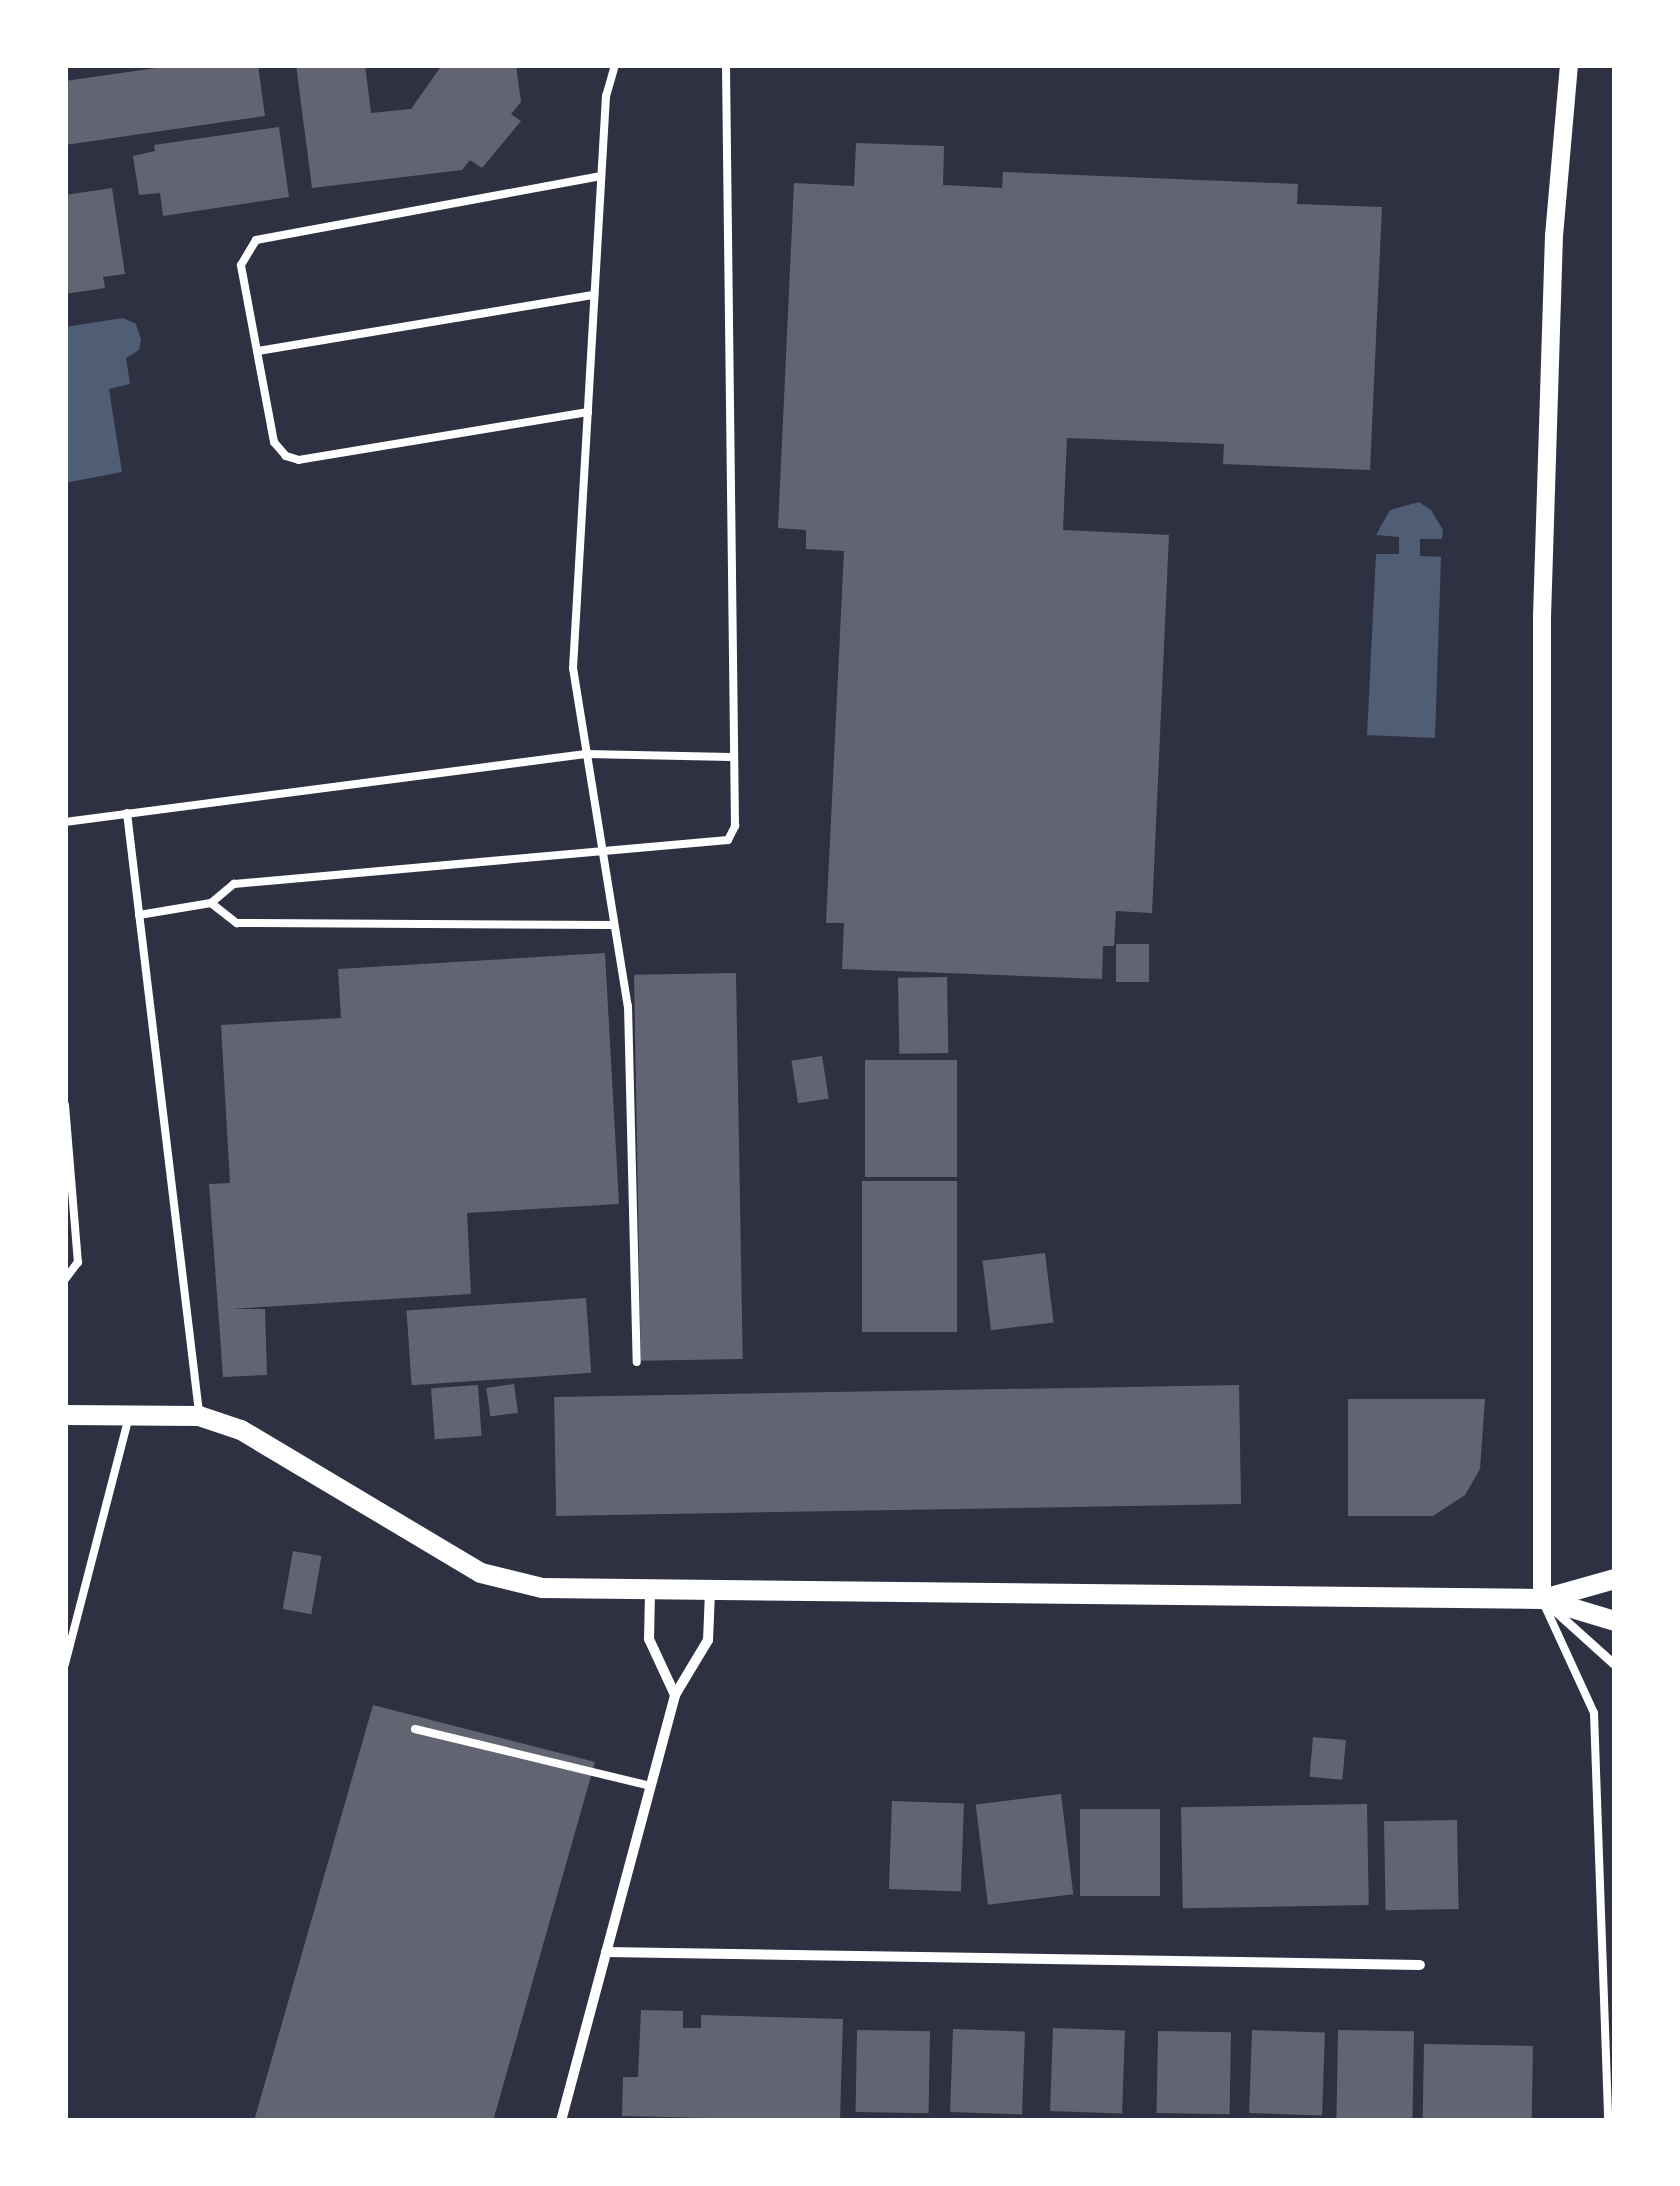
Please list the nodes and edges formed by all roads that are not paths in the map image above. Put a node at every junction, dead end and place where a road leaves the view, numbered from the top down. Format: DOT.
graph roads {
  1 [pos="616,65"];
  2 [pos="726,65"];
  3 [pos="1568,65"];
  4 [pos="602,176"];
  5 [pos="594,296"];
  6 [pos="258,351"];
  7 [pos="588,412"];
  8 [pos="586,754"];
  9 [pos="731,757"];
  10 [pos="127,813"];
  11 [pos="65,822"];
  12 [pos="602,851"];
  13 [pos="211,904"];
  14 [pos="139,915"];
  15 [pos="614,925"];
  16 [pos="65,1105"];
  17 [pos="65,1280"];
  18 [pos="637,1362"];
  19 [pos="65,1415"];
  20 [pos="130,1416"];
  21 [pos="199,1416"];
  22 [pos="1615,1579"];
  23 [pos="650,1592"];
  24 [pos="710,1593"];
  25 [pos="1542,1600"];
  26 [pos="1615,1621"];
  27 [pos="65,1664"];
  28 [pos="1615,1665"];
  29 [pos="675,1695"];
  30 [pos="415,1728"];
  31 [pos="651,1786"];
  32 [pos="606,1952"];
  33 [pos="1420,1966"];
  34 [pos="562,2121"];
  35 [pos="1608,2121"];
  1 -- 4 [label="lane"];
  2 -- 9 [label="lane"];
  3 -- 25 [label="street"];
  4 -- 5 [label="lane"];
  4 -- 6 [label="lane"];
  5 -- 6 [label="lane"];
  5 -- 7 [label="lane"];
  6 -- 7 [label="lane"];
  7 -- 8 [label="lane"];
  8 -- 9 [label="lane"];
  8 -- 10 [label="lane"];
  8 -- 12 [label="lane"];
  9 -- 12 [label="lane"];
  10 -- 11 [label="lane"];
  10 -- 14 [label="lane"];
  12 -- 13 [label="lane"];
  12 -- 15 [label="lane"];
  13 -- 14 [label="lane"];
  13 -- 15 [label="lane"];
  14 -- 21 [label="lane"];
  15 -- 18 [label="lane"];
  16 -- 17 [label="lane"];
  19 -- 20 [label="main road"];
  20 -- 21 [label="main road"];
  20 -- 27 [label="lane"];
  21 -- 23 [label="main road"];
  22 -- 25 [label="main road"];
  23 -- 24 [label="main road"];
  23 -- 29 [label="street"];
  24 -- 25 [label="main road"];
  24 -- 29 [label="street"];
  25 -- 26 [label="main road"];
  25 -- 28 [label="street"];
  25 -- 35 [label="lane"];
  29 -- 31 [label="street"];
  30 -- 31 [label="lane"];
  31 -- 32 [label="street"];
  32 -- 33 [label="street"];
  32 -- 34 [label="street"];
}
